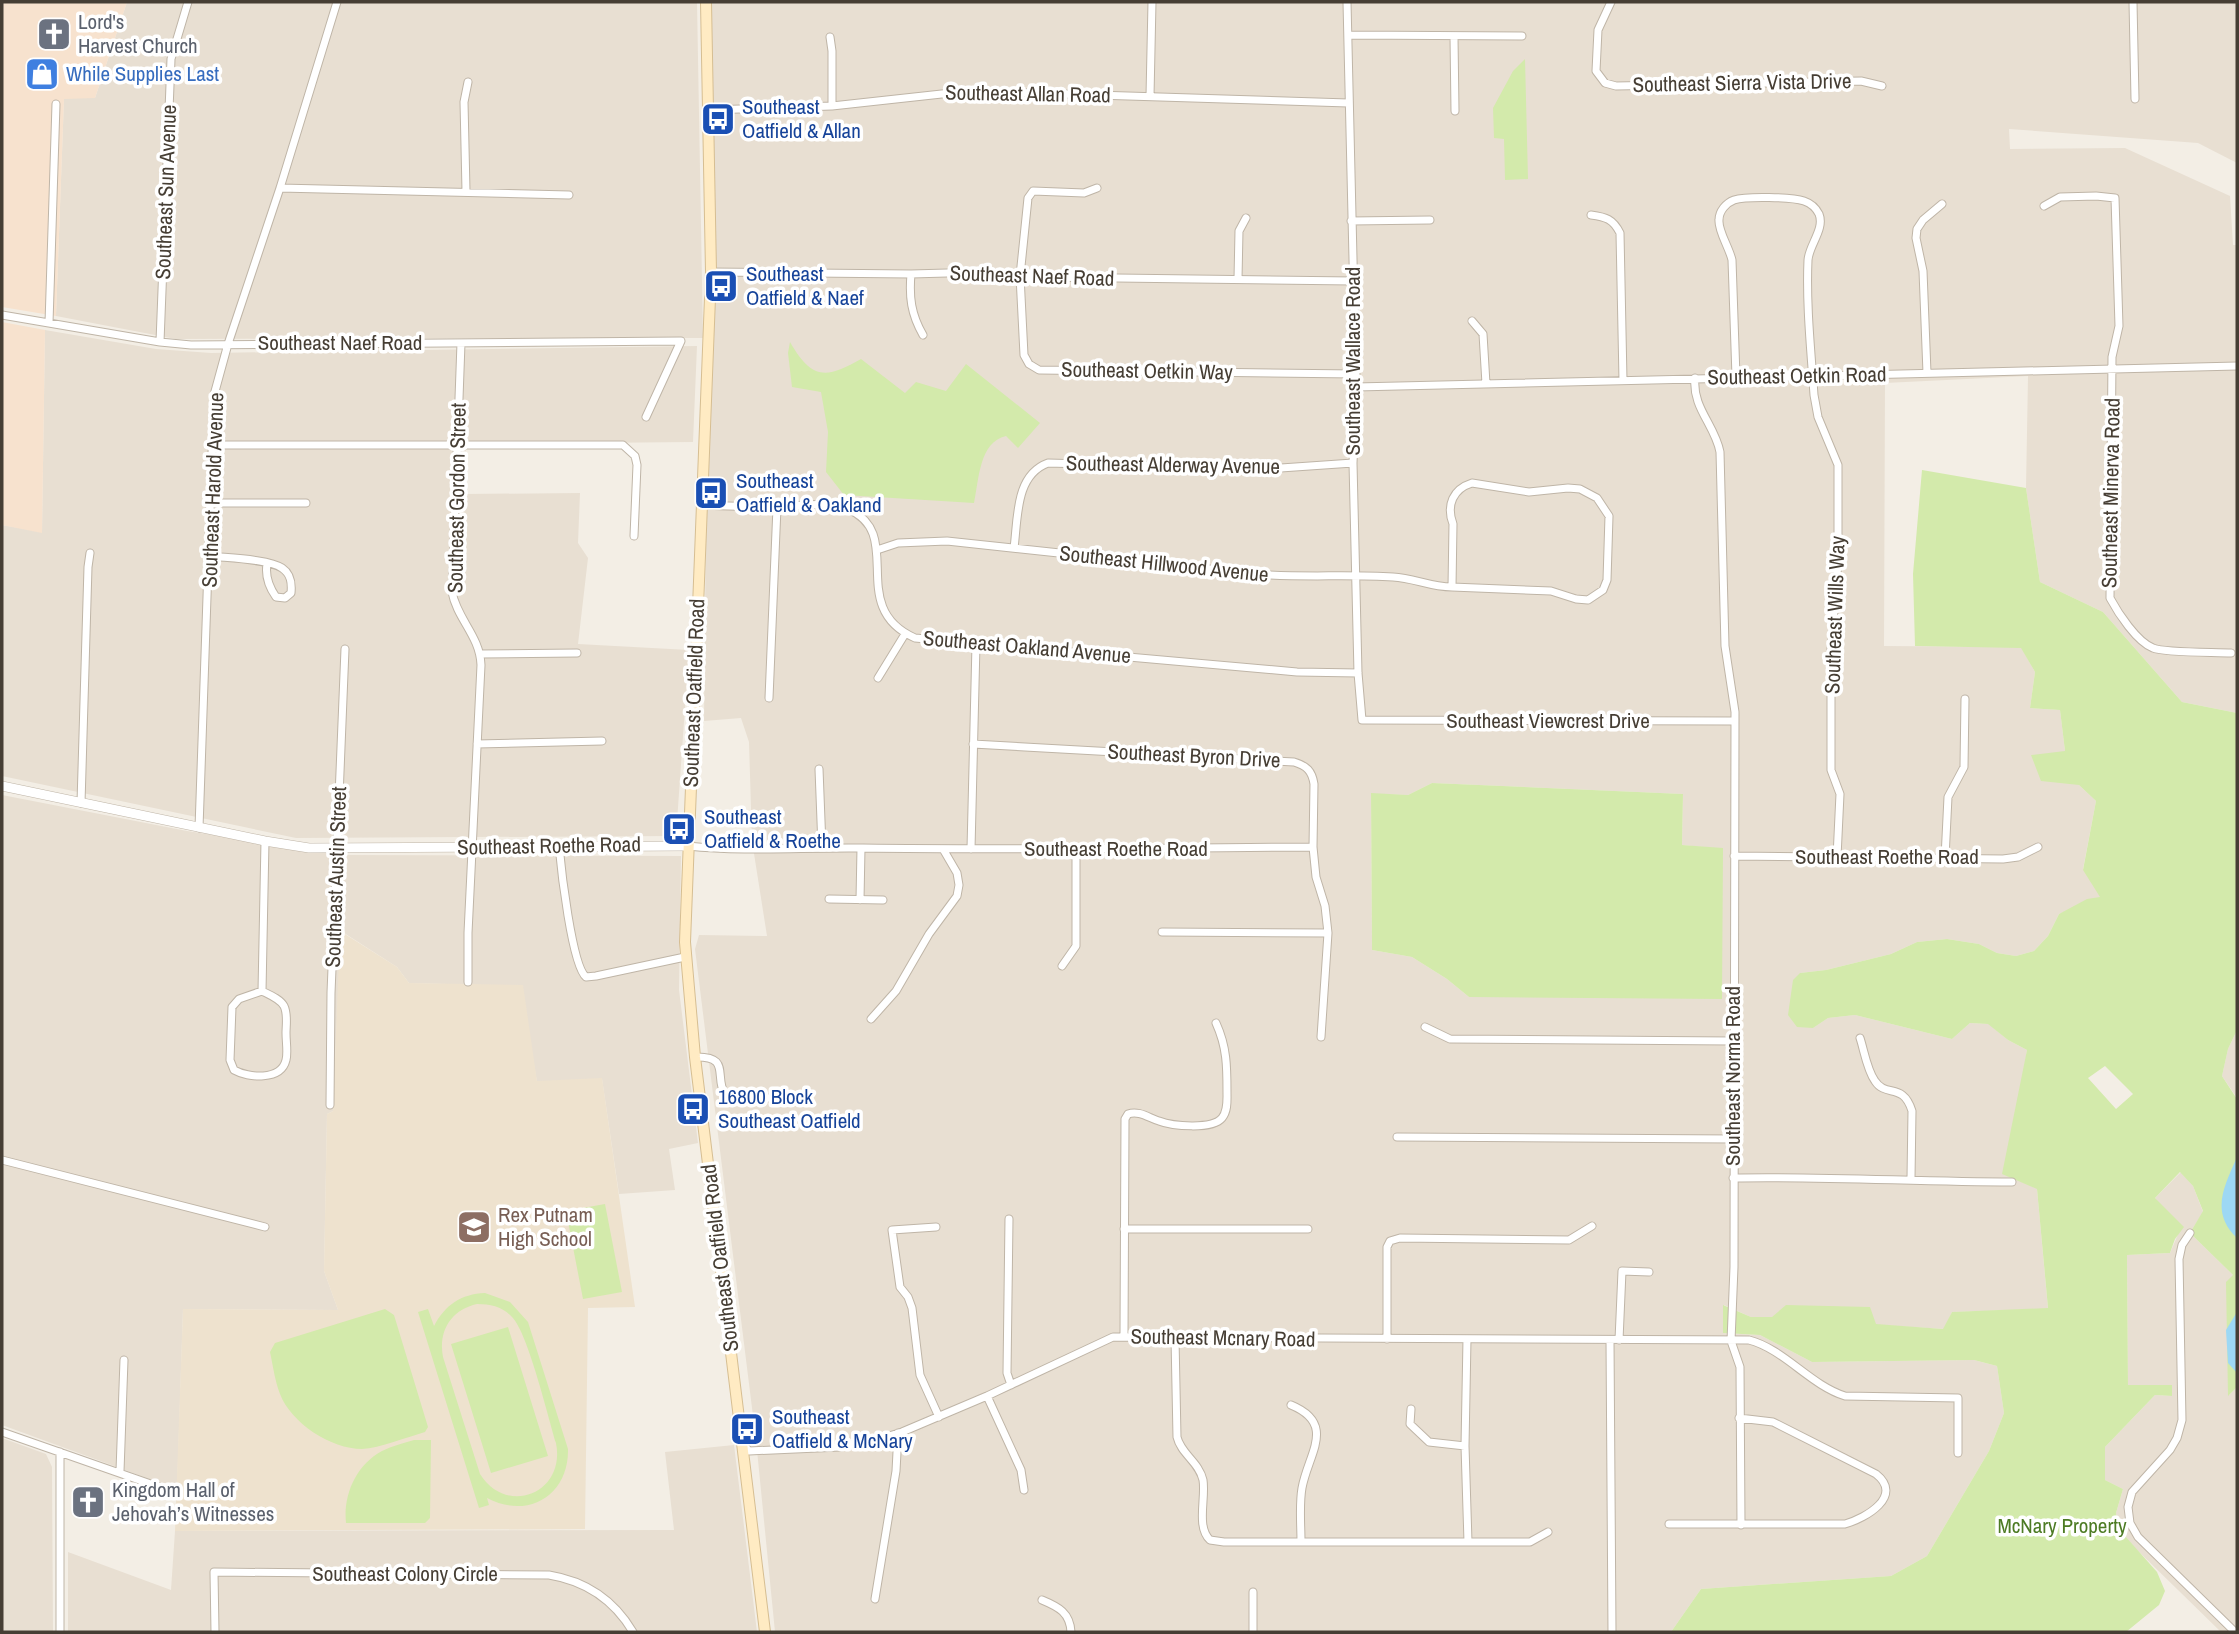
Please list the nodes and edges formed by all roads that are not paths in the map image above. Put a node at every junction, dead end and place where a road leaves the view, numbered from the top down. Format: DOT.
graph roads {
  1 [pos="188,2"];
  2 [pos="337,2"];
  3 [pos="706,2"];
  4 [pos="1153,2"];
  5 [pos="1347,2"];
  6 [pos="1611,2"];
  7 [pos="2133,2"];
  8 [pos="1348,35"];
  9 [pos="1522,36"];
  10 [pos="830,37"];
  11 [pos="1454,37"];
  12 [pos="468,82"];
  13 [pos="1882,86"];
  14 [pos="1150,96"];
  15 [pos="2135,99"];
  16 [pos="1348,103"];
  17 [pos="55,104"];
  18 [pos="832,106"];
  19 [pos="708,110"];
  20 [pos="1455,111"];
  21 [pos="280,188"];
  22 [pos="1097,188"];
  23 [pos="467,191"];
  24 [pos="569,195"];
  25 [pos="1942,204"];
  26 [pos="2044,206"];
  27 [pos="1591,215"];
  28 [pos="1246,218"];
  29 [pos="1430,220"];
  30 [pos="1351,221"];
  31 [pos="711,271"];
  32 [pos="911,274"];
  33 [pos="1020,276"];
  34 [pos="1238,279"];
  35 [pos="1353,281"];
  36 [pos="2,315"];
  37 [pos="1472,321"];
  38 [pos="49,323"];
  39 [pos="923,335"];
  40 [pos="160,342"];
  41 [pos="461,343"];
  42 [pos="228,344"];
  43 [pos="2237,366"];
  44 [pos="2114,369"];
  45 [pos="1927,373"];
  46 [pos="1356,374"];
  47 [pos="1813,376"];
  48 [pos="1736,377"];
  49 [pos="1695,378"];
  50 [pos="1623,380"];
  51 [pos="1486,384"];
  52 [pos="1356,387"];
  53 [pos="646,417"];
  54 [pos="213,445"];
  55 [pos="457,447"];
  56 [pos="1353,463"];
  57 [pos="212,503"];
  58 [pos="306,503"];
  59 [pos="702,505"];
  60 [pos="777,507"];
  61 [pos="634,536"];
  62 [pos="1014,548"];
  63 [pos="877,550"];
  64 [pos="90,553"];
  65 [pos="209,556"];
  66 [pos="267,564"];
  67 [pos="1355,577"];
  68 [pos="1452,587"];
  69 [pos="905,634"];
  70 [pos="976,644"];
  71 [pos="345,649"];
  72 [pos="577,653"];
  73 [pos="2231,653"];
  74 [pos="481,654"];
  75 [pos="1358,673"];
  76 [pos="878,678"];
  77 [pos="769,698"];
  78 [pos="1965,699"];
  79 [pos="1362,720"];
  80 [pos="1734,721"];
  81 [pos="602,741"];
  82 [pos="477,744"];
  83 [pos="973,744"];
  84 [pos="820,769"];
  85 [pos="2,786"];
  86 [pos="80,803"];
  87 [pos="199,828"];
  88 [pos="265,841"];
  89 [pos="473,846"];
  90 [pos="559,846"];
  91 [pos="688,846"];
  92 [pos="822,847"];
  93 [pos="1313,847"];
  94 [pos="2038,847"];
  95 [pos="338,848"];
  96 [pos="861,848"];
  97 [pos="943,849"];
  98 [pos="971,849"];
  99 [pos="1076,850"];
  100 [pos="1734,856"];
  101 [pos="1837,857"];
  102 [pos="1945,858"];
  103 [pos="829,899"];
  104 [pos="860,900"];
  105 [pos="883,900"];
  106 [pos="1162,933"];
  107 [pos="1328,933"];
  108 [pos="685,957"];
  109 [pos="1062,966"];
  110 [pos="468,982"];
  111 [pos="262,991"];
  112 [pos="871,1019"];
  113 [pos="1216,1023"];
  114 [pos="1425,1027"];
  115 [pos="1321,1037"];
  116 [pos="1860,1038"];
  117 [pos="1732,1041"];
  118 [pos="695,1058"];
  119 [pos="782,1098"];
  120 [pos="330,1105"];
  121 [pos="1397,1137"];
  122 [pos="1734,1139"];
  123 [pos="2,1160"];
  124 [pos="1733,1178"];
  125 [pos="1911,1178"];
  126 [pos="2012,1182"];
  127 [pos="1009,1219"];
  128 [pos="1592,1226"];
  129 [pos="265,1227"];
  130 [pos="936,1227"];
  131 [pos="1125,1229"];
  132 [pos="1308,1229"];
  133 [pos="2190,1233"];
  134 [pos="1649,1272"];
  135 [pos="1124,1337"];
  136 [pos="1175,1338"];
  137 [pos="1387,1339"];
  138 [pos="1467,1339"];
  139 [pos="1610,1339"];
  140 [pos="1619,1340"];
  141 [pos="1731,1341"];
  142 [pos="124,1360"];
  143 [pos="1011,1385"];
  144 [pos="987,1396"];
  145 [pos="1290,1405"];
  146 [pos="1411,1409"];
  147 [pos="939,1417"];
  148 [pos="1739,1418"];
  149 [pos="2,1432"];
  150 [pos="898,1433"];
  151 [pos="741,1443"];
  152 [pos="1465,1446"];
  153 [pos="60,1452"];
  154 [pos="1958,1453"];
  155 [pos="120,1471"];
  156 [pos="165,1489"];
  157 [pos="1024,1490"];
  158 [pos="1669,1524"];
  159 [pos="1741,1525"];
  160 [pos="1548,1532"];
  161 [pos="1301,1542"];
  162 [pos="1468,1542"];
  163 [pos="1253,1592"];
  164 [pos="875,1599"];
  165 [pos="1042,1600"];
  166 [pos="60,1632"];
  167 [pos="215,1632"];
  168 [pos="633,1632"];
  169 [pos="765,1632"];
  170 [pos="1071,1632"];
  171 [pos="1253,1632"];
  172 [pos="1612,1632"];
  173 [pos="2235,1632"];
  1 -- 40 [label="street, Southeast Sun Avenue"];
  2 -- 21 [label="street, Southeast Harold Avenue"];
  3 -- 19 [label="main road, Southeast Oatfield Road"];
  4 -- 14 [label="street"];
  5 -- 8 [label="street, Southeast Wallace Road"];
  6 -- 13 [label="street, Southeast Sierra Vista Drive"];
  7 -- 15 [label="street"];
  8 -- 11 [label="street"];
  8 -- 16 [label="street, Southeast Wallace Road"];
  9 -- 11 [label="street"];
  10 -- 18 [label="street"];
  11 -- 20 [label="street"];
  12 -- 23 [label="street"];
  14 -- 16 [label="street, Southeast Allan Road"];
  14 -- 18 [label="street, Southeast Allan Road"];
  16 -- 30 [label="street, Southeast Wallace Road"];
  17 -- 38 [label="street"];
  18 -- 19 [label="street, Southeast Allan Road"];
  19 -- 31 [label="main road, Southeast Oatfield Road"];
  21 -- 23 [label="street"];
  21 -- 42 [label="street, Southeast Harold Avenue"];
  22 -- 33 [label="street, Southeast Oetkin Way"];
  23 -- 24 [label="street"];
  25 -- 45 [label="street"];
  26 -- 44 [label="street, Southeast Minerva Road"];
  27 -- 50 [label="street"];
  28 -- 34 [label="street"];
  29 -- 30 [label="street"];
  30 -- 35 [label="street, Southeast Wallace Road"];
  31 -- 32 [label="street, Southeast Naef Road"];
  31 -- 59 [label="main road, Southeast Oatfield Road"];
  32 -- 33 [label="street, Southeast Naef Road"];
  32 -- 39 [label="street"];
  33 -- 34 [label="street, Southeast Naef Road"];
  33 -- 46 [label="street, Southeast Oetkin Way"];
  34 -- 35 [label="street, Southeast Naef Road"];
  35 -- 46 [label="street, Southeast Wallace Road"];
  36 -- 38 [label="street, Southeast Naef Road"];
  37 -- 51 [label="street"];
  38 -- 40 [label="street, Southeast Naef Road"];
  40 -- 42 [label="street, Southeast Naef Road"];
  41 -- 42 [label="street, Southeast Naef Road"];
  41 -- 53 [label="street, Southeast Naef Road"];
  41 -- 55 [label="street, Southeast Gordon Street"];
  42 -- 54 [label="street, Southeast Harold Avenue"];
  43 -- 44 [label="street, Southeast Oetkin Road"];
  44 -- 45 [label="street, Southeast Oetkin Road"];
  44 -- 73 [label="street, Southeast Minerva Road"];
  45 -- 47 [label="street, Southeast Oetkin Road"];
  46 -- 52 [label="street, Southeast Wallace Road"];
  47 -- 48 [label="street, Southeast Oetkin Road"];
  47 -- 48 [label="street, Southeast Wills Way"];
  47 -- 101 [label="street, Southeast Wills Way"];
  48 -- 49 [label="street, Southeast Oetkin Road"];
  49 -- 50 [label="street, Southeast Oetkin Road"];
  49 -- 80 [label="street, Southeast Norma Road"];
  50 -- 51 [label="street, Southeast Oetkin Road"];
  51 -- 52 [label="street, Southeast Oetkin Road"];
  52 -- 56 [label="street, Southeast Wallace Road"];
  54 -- 55 [label="street"];
  54 -- 57 [label="street, Southeast Harold Avenue"];
  55 -- 61 [label="street"];
  55 -- 74 [label="street, Southeast Gordon Street"];
  56 -- 62 [label="street, Southeast Alderway Avenue"];
  56 -- 67 [label="street, Southeast Wallace Road"];
  57 -- 58 [label="street"];
  57 -- 65 [label="street, Southeast Harold Avenue"];
  59 -- 60 [label="street, Southeast Oakland Avenue"];
  59 -- 91 [label="main road, Southeast Oatfield Road"];
  60 -- 63 [label="street, Southeast Oakland Avenue"];
  60 -- 77 [label="street"];
  62 -- 63 [label="street, Southeast Hillwood Avenue"];
  62 -- 67 [label="street, Southeast Hillwood Avenue"];
  63 -- 69 [label="street, Southeast Oakland Avenue"];
  64 -- 86 [label="street"];
  65 -- 66 [label="street"];
  65 -- 87 [label="street, Southeast Harold Avenue"];
  66 -- 66 [label="street"];
  67 -- 68 [label="street, Southeast Hillwood Avenue"];
  67 -- 75 [label="street, Southeast Wallace Road"];
  68 -- 68 [label="street, Southeast Hillwood Avenue"];
  69 -- 70 [label="street, Southeast Oakland Avenue"];
  69 -- 76 [label="street"];
  70 -- 75 [label="street, Southeast Oakland Avenue"];
  70 -- 83 [label="street"];
  71 -- 95 [label="street, Southeast Austin Street"];
  72 -- 74 [label="street"];
  74 -- 82 [label="street, Southeast Gordon Street"];
  75 -- 79 [label="street, Southeast Wallace Road"];
  78 -- 102 [label="street"];
  79 -- 80 [label="street, Southeast Viewcrest Drive"];
  80 -- 100 [label="street, Southeast Norma Road"];
  81 -- 82 [label="street"];
  82 -- 89 [label="street, Southeast Gordon Street"];
  83 -- 93 [label="street, Southeast Byron Drive"];
  83 -- 98 [label="street"];
  84 -- 92 [label="street"];
  85 -- 86 [label="street, Southeast Roethe Road"];
  86 -- 87 [label="street, Southeast Roethe Road"];
  87 -- 88 [label="street, Southeast Roethe Road"];
  88 -- 95 [label="street, Southeast Roethe Road"];
  88 -- 111 [label="street"];
  89 -- 90 [label="street, Southeast Roethe Road"];
  89 -- 95 [label="street, Southeast Roethe Road"];
  89 -- 110 [label="street, Southeast Gordon Street"];
  90 -- 91 [label="street, Southeast Roethe Road"];
  90 -- 108 [label="street"];
  91 -- 92 [label="street, Southeast Roethe Road"];
  91 -- 108 [label="main road, Southeast Oatfield Road"];
  92 -- 96 [label="street, Southeast Roethe Road"];
  93 -- 99 [label="street, Southeast Roethe Road"];
  93 -- 107 [label="street, Southeast Byron Drive"];
  94 -- 102 [label="street, Southeast Roethe Road"];
  95 -- 120 [label="street, Southeast Austin Street"];
  96 -- 97 [label="street, Southeast Roethe Road"];
  96 -- 104 [label="street"];
  97 -- 98 [label="street, Southeast Roethe Road"];
  97 -- 112 [label="street"];
  98 -- 99 [label="street, Southeast Roethe Road"];
  99 -- 109 [label="street"];
  100 -- 101 [label="street, Southeast Roethe Road"];
  100 -- 117 [label="street, Southeast Norma Road"];
  101 -- 102 [label="street, Southeast Roethe Road"];
  103 -- 104 [label="street"];
  104 -- 105 [label="street"];
  106 -- 107 [label="street"];
  107 -- 115 [label="street, Southeast Byron Drive"];
  108 -- 118 [label="main road, Southeast Oatfield Road"];
  111 -- 111 [label="street"];
  113 -- 131 [label="street"];
  114 -- 117 [label="street"];
  116 -- 125 [label="street"];
  117 -- 122 [label="street, Southeast Norma Road"];
  118 -- 119 [label="street"];
  118 -- 151 [label="main road, Southeast Oatfield Road"];
  121 -- 122 [label="street"];
  122 -- 124 [label="street, Southeast Norma Road"];
  123 -- 129 [label="street"];
  124 -- 125 [label="street"];
  124 -- 141 [label="street, Southeast Norma Road"];
  125 -- 126 [label="street"];
  127 -- 143 [label="street"];
  128 -- 137 [label="street"];
  130 -- 147 [label="street"];
  131 -- 132 [label="street"];
  131 -- 135 [label="street"];
  133 -- 173 [label="street"];
  134 -- 140 [label="street"];
  135 -- 136 [label="street, Southeast Mcnary Road"];
  135 -- 143 [label="street, Southeast Mcnary Road"];
  136 -- 137 [label="street, Southeast Mcnary Road"];
  136 -- 161 [label="street"];
  137 -- 138 [label="street, Southeast Mcnary Road"];
  138 -- 139 [label="street, Southeast Mcnary Road"];
  138 -- 152 [label="street"];
  139 -- 140 [label="street, Southeast Mcnary Road"];
  139 -- 172 [label="street"];
  140 -- 141 [label="street, Southeast Mcnary Road"];
  141 -- 148 [label="street, Southeast Norma Road"];
  141 -- 154 [label="street, Southeast Mcnary Road"];
  142 -- 155 [label="street"];
  143 -- 144 [label="street, Southeast Mcnary Road"];
  144 -- 147 [label="street, Southeast Mcnary Road"];
  144 -- 157 [label="street"];
  145 -- 161 [label="street"];
  146 -- 152 [label="street"];
  147 -- 150 [label="street, Southeast Mcnary Road"];
  148 -- 159 [label="street, Southeast Norma Road"];
  148 -- 159 [label="street"];
  149 -- 153 [label="street"];
  150 -- 151 [label="street, Southeast Mcnary Road"];
  150 -- 164 [label="street"];
  151 -- 169 [label="main road, Southeast Oatfield Road"];
  152 -- 162 [label="street"];
  153 -- 155 [label="street"];
  153 -- 166 [label="street"];
  155 -- 156 [label="street"];
  158 -- 159 [label="street"];
  160 -- 162 [label="street"];
  161 -- 162 [label="street"];
  163 -- 171 [label="street"];
  165 -- 170 [label="street"];
  167 -- 168 [label="street, Southeast Colony Circle"];
}
